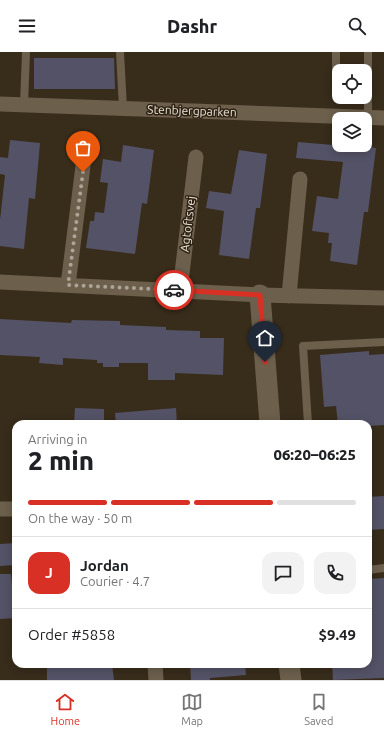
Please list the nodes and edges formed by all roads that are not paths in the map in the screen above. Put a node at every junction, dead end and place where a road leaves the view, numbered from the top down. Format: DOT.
graph roads {
  1 [pos="26,52"];
  2 [pos="120,52"];
  3 [pos="336,52"];
  4 [pos="368,52"];
  5 [pos="336,64"];
  6 [pos="368,64"];
  7 [pos="0,104"];
  8 [pos="24,105"];
  9 [pos="123,108"];
  10 [pos="332,117"];
  11 [pos="372,118"];
  12 [pos="384,118"];
  13 [pos="196,157"];
  14 [pos="84,158"];
  15 [pos="300,179"];
  16 [pos="0,282"];
  17 [pos="68,285"];
  18 [pos="180,290"];
  19 [pos="260,295"];
  20 [pos="289,296"];
  21 [pos="384,298"];
  22 [pos="384,342"];
  23 [pos="270,420"];
  24 [pos="308,420"];
  25 [pos="0,509"];
  26 [pos="12,509"];
  27 [pos="384,568"];
  28 [pos="372,570"];
  29 [pos="155,668"];
  30 [pos="290,668"];
  31 [pos="156,680"];
  32 [pos="291,680"];
  1 -- 8 [label="lane"];
  2 -- 9 [label="lane"];
  3 -- 5 [label="lane"];
  4 -- 6 [label="lane"];
  7 -- 8 [label="street, Stenbjergparken"];
  8 -- 9 [label="street, Stenbjergparken"];
  9 -- 10 [label="street, Stenbjergparken"];
  11 -- 12 [label="street, Stenbjergparken"];
  13 -- 18 [label="street, Agtoftsvej"];
  14 -- 17 [label="street"];
  15 -- 20 [label="street"];
  16 -- 17 [label="street"];
  17 -- 18 [label="street"];
  18 -- 19 [label="street"];
  19 -- 20 [label="street"];
  19 -- 23 [label="street"];
  20 -- 21 [label="street"];
  22 -- 24 [label="lane"];
  25 -- 26 [label="street"];
  27 -- 28 [label="lane"];
  29 -- 31 [label="street"];
  30 -- 32 [label="street"];
}
